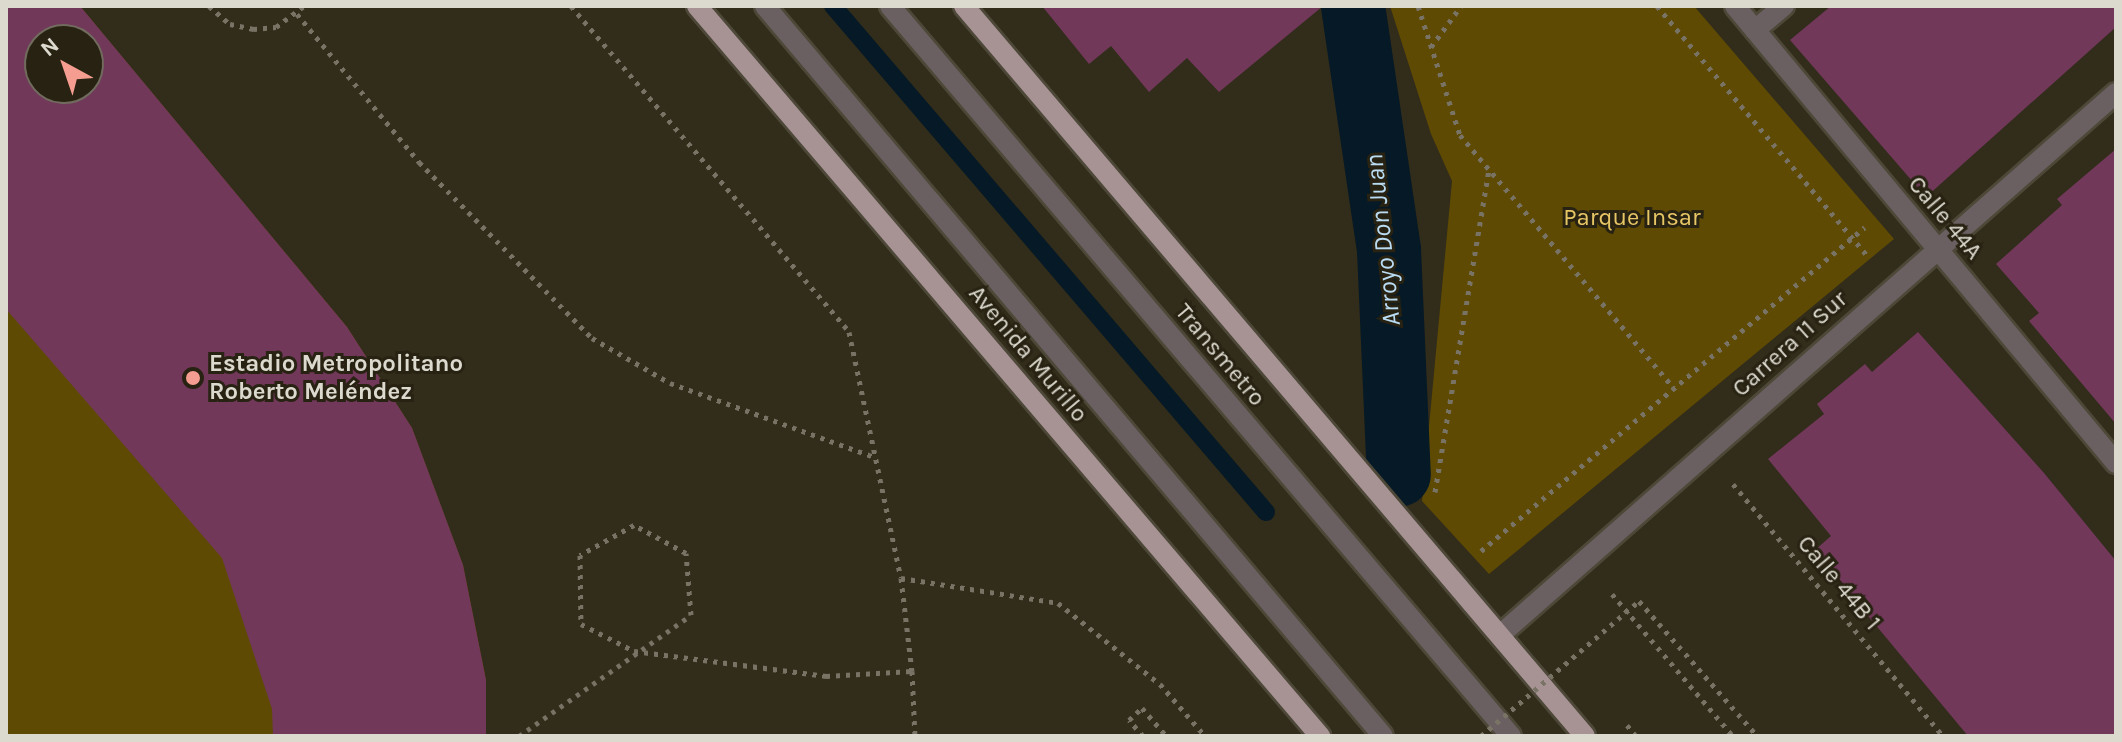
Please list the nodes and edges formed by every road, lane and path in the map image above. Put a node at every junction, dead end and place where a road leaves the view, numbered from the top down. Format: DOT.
graph roads {
  1 [pos="209,6"];
  2 [pos="304,6"];
  3 [pos="571,6"];
  4 [pos="697,6"];
  5 [pos="765,6"];
  6 [pos="890,6"];
  7 [pos="964,6"];
  8 [pos="1418,6"];
  9 [pos="1461,6"];
  10 [pos="1657,6"];
  11 [pos="1735,6"];
  12 [pos="1784,6"];
  13 [pos="297,14"];
  14 [pos="1755,30"];
  15 [pos="1431,47"];
  16 [pos="2116,93"];
  17 [pos="1489,170"];
  18 [pos="1897,200"];
  19 [pos="1853,238"];
  20 [pos="1936,248"];
  21 [pos="1893,287"];
  22 [pos="1674,388"];
  23 [pos="1707,452"];
  24 [pos="2113,452"];
  25 [pos="875,457"];
  26 [pos="1426,548"];
  27 [pos="1450,577"];
  28 [pos="901,578"];
  29 [pos="1599,602"];
  30 [pos="1500,635"];
  31 [pos="1568,653"];
  32 [pos="1577,665"];
  33 [pos="912,671"];
  34 [pos="1626,724"];
  35 [pos="519,736"];
  36 [pos="915,736"];
  37 [pos="1143,736"];
  38 [pos="1166,736"];
  39 [pos="1205,736"];
  40 [pos="1320,736"];
  41 [pos="1383,736"];
  42 [pos="1481,736"];
  43 [pos="1511,736"];
  44 [pos="1585,736"];
  45 [pos="1636,736"];
  46 [pos="1733,736"];
  47 [pos="1757,736"];
  48 [pos="1943,736"];
  1 -- 13 [label="path"];
  2 -- 13 [label="path"];
  3 -- 25 [label="path"];
  4 -- 40 [label="main road, Avenida Murillo"];
  5 -- 41 [label="street"];
  6 -- 43 [label="street, Transmetro"];
  7 -- 26 [label="main road"];
  8 -- 15 [label="path"];
  9 -- 15 [label="path"];
  10 -- 19 [label="path"];
  11 -- 14 [label="street, Calle 44A"];
  12 -- 14 [label="street"];
  13 -- 25 [label="path"];
  14 -- 18 [label="street, Calle 44A"];
  15 -- 17 [label="path"];
  16 -- 20 [label="street, Carrera 11 Sur"];
  17 -- 22 [label="path"];
  17 -- 26 [label="path"];
  18 -- 19 [label="path"];
  18 -- 20 [label="street, Calle 44A"];
  19 -- 21 [label="path"];
  19 -- 22 [label="path"];
  20 -- 21 [label="street, Carrera 11 Sur"];
  20 -- 24 [label="street, Calle 44A"];
  21 -- 23 [label="street, Carrera 11 Sur"];
  22 -- 27 [label="path"];
  23 -- 30 [label="street, Carrera 11 Sur"];
  23 -- 48 [label="path, Calle 44B 1"];
  25 -- 28 [label="path"];
  26 -- 27 [label="main road"];
  27 -- 30 [label="main road"];
  28 -- 33 [label="path"];
  28 -- 39 [label="path"];
  29 -- 46 [label="path"];
  30 -- 44 [label="main road"];
  31 -- 32 [label="path"];
  33 -- 35 [label="path, bridge"];
  33 -- 36 [label="path"];
  34 -- 45 [label="path"];
  37 -- 38 [label="path"];
  42 -- 47 [label="path, bridge"];
}
